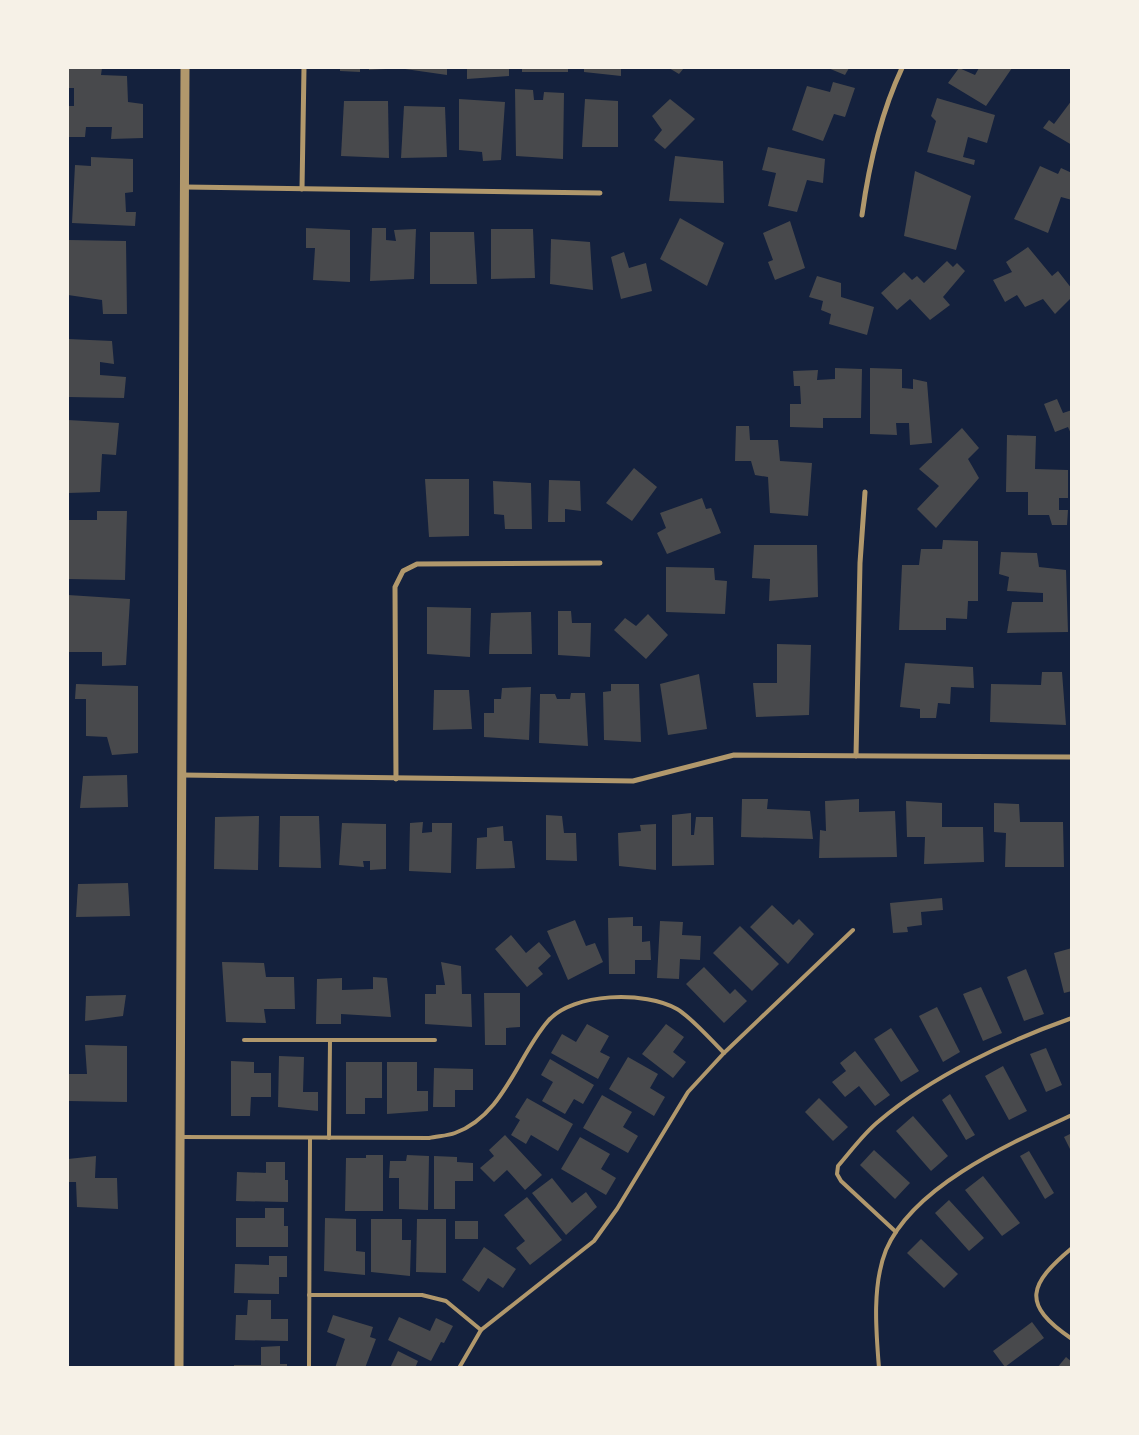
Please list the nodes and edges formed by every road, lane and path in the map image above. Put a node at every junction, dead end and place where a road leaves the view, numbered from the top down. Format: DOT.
graph roads {
  1 [pos="185,68"];
  2 [pos="304,68"];
  3 [pos="902,68"];
  4 [pos="184,187"];
  5 [pos="302,189"];
  6 [pos="600,193"];
  7 [pos="862,216"];
  8 [pos="865,492"];
  9 [pos="600,563"];
  10 [pos="856,756"];
  11 [pos="1072,757"];
  12 [pos="182,775"];
  13 [pos="396,779"];
  14 [pos="853,930"];
  15 [pos="1072,1018"];
  16 [pos="244,1040"];
  17 [pos="330,1040"];
  18 [pos="435,1040"];
  19 [pos="724,1053"];
  20 [pos="1072,1115"];
  21 [pos="178,1137"];
  22 [pos="310,1138"];
  23 [pos="330,1138"];
  24 [pos="896,1232"];
  25 [pos="1072,1248"];
  26 [pos="309,1295"];
  27 [pos="481,1330"];
  28 [pos="1072,1339"];
  29 [pos="178,1368"];
  30 [pos="308,1368"];
  31 [pos="459,1368"];
  32 [pos="879,1368"];
  1 -- 4 [label="street"];
  2 -- 5 [label="street"];
  3 -- 7 [label="street"];
  4 -- 5 [label="street"];
  4 -- 12 [label="street"];
  5 -- 6 [label="street"];
  8 -- 10 [label="street"];
  9 -- 13 [label="street"];
  10 -- 11 [label="street"];
  10 -- 13 [label="street"];
  12 -- 13 [label="street"];
  12 -- 21 [label="street"];
  14 -- 19 [label="lane"];
  15 -- 24 [label="lane"];
  16 -- 17 [label="lane"];
  17 -- 18 [label="lane"];
  17 -- 23 [label="lane"];
  19 -- 23 [label="lane"];
  19 -- 27 [label="lane"];
  20 -- 24 [label="lane"];
  21 -- 22 [label="lane"];
  21 -- 29 [label="street"];
  22 -- 23 [label="lane"];
  22 -- 26 [label="lane"];
  24 -- 32 [label="lane"];
  25 -- 28 [label="lane"];
  26 -- 27 [label="lane"];
  26 -- 30 [label="lane"];
  27 -- 31 [label="lane"];
}
